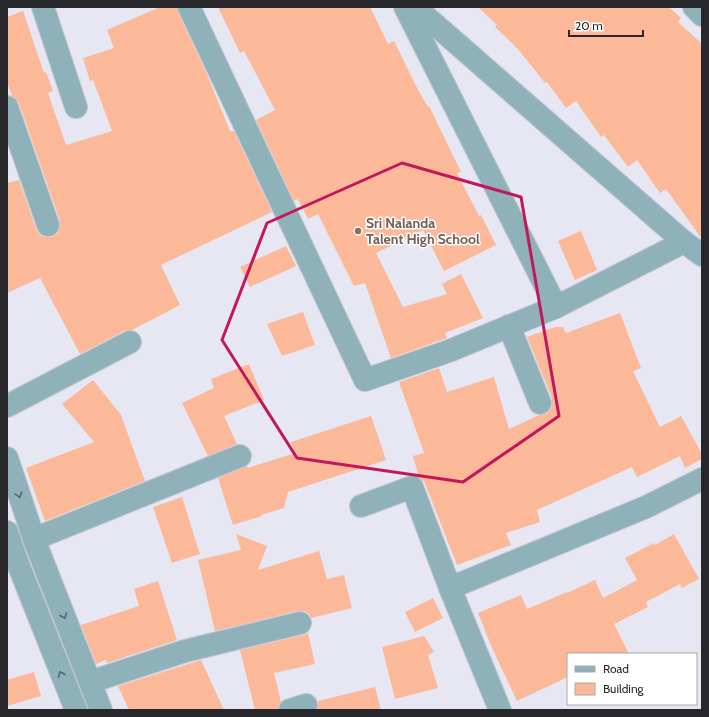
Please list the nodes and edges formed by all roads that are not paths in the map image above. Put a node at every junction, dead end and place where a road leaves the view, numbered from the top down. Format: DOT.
graph roads {
  1 [pos="43,7"];
  2 [pos="189,7"];
  3 [pos="405,7"];
  4 [pos="415,7"];
  5 [pos="7,107"];
  6 [pos="76,107"];
  7 [pos="48,225"];
  8 [pos="684,242"];
  9 [pos="702,255"];
  10 [pos="556,308"];
  11 [pos="509,326"];
  12 [pos="130,342"];
  13 [pos="540,403"];
  14 [pos="7,406"];
  15 [pos="240,456"];
  16 [pos="7,458"];
  17 [pos="702,479"];
  18 [pos="361,506"];
  19 [pos="7,532"];
  20 [pos="34,539"];
  21 [pos="12,566"];
  22 [pos="450,588"];
  23 [pos="300,623"];
  24 [pos="90,682"];
  25 [pos="76,710"];
  26 [pos="101,710"];
  27 [pos="500,710"];
  1 -- 6 [label="street"];
  2 -- 11 [label="street"];
  3 -- 10 [label="street"];
  4 -- 8 [label="street"];
  5 -- 7 [label="street"];
  8 -- 9 [label="street"];
  8 -- 10 [label="street"];
  10 -- 11 [label="street"];
  11 -- 13 [label="street"];
  12 -- 14 [label="street"];
  15 -- 20 [label="street"];
  16 -- 20 [label="street, one-way"];
  17 -- 22 [label="street"];
  18 -- 22 [label="street"];
  19 -- 21 [label="street"];
  20 -- 24 [label="street, one-way"];
  25 -- 21 [label="street, one-way"];
  22 -- 27 [label="street"];
  23 -- 24 [label="street"];
  24 -- 26 [label="street"];
}
